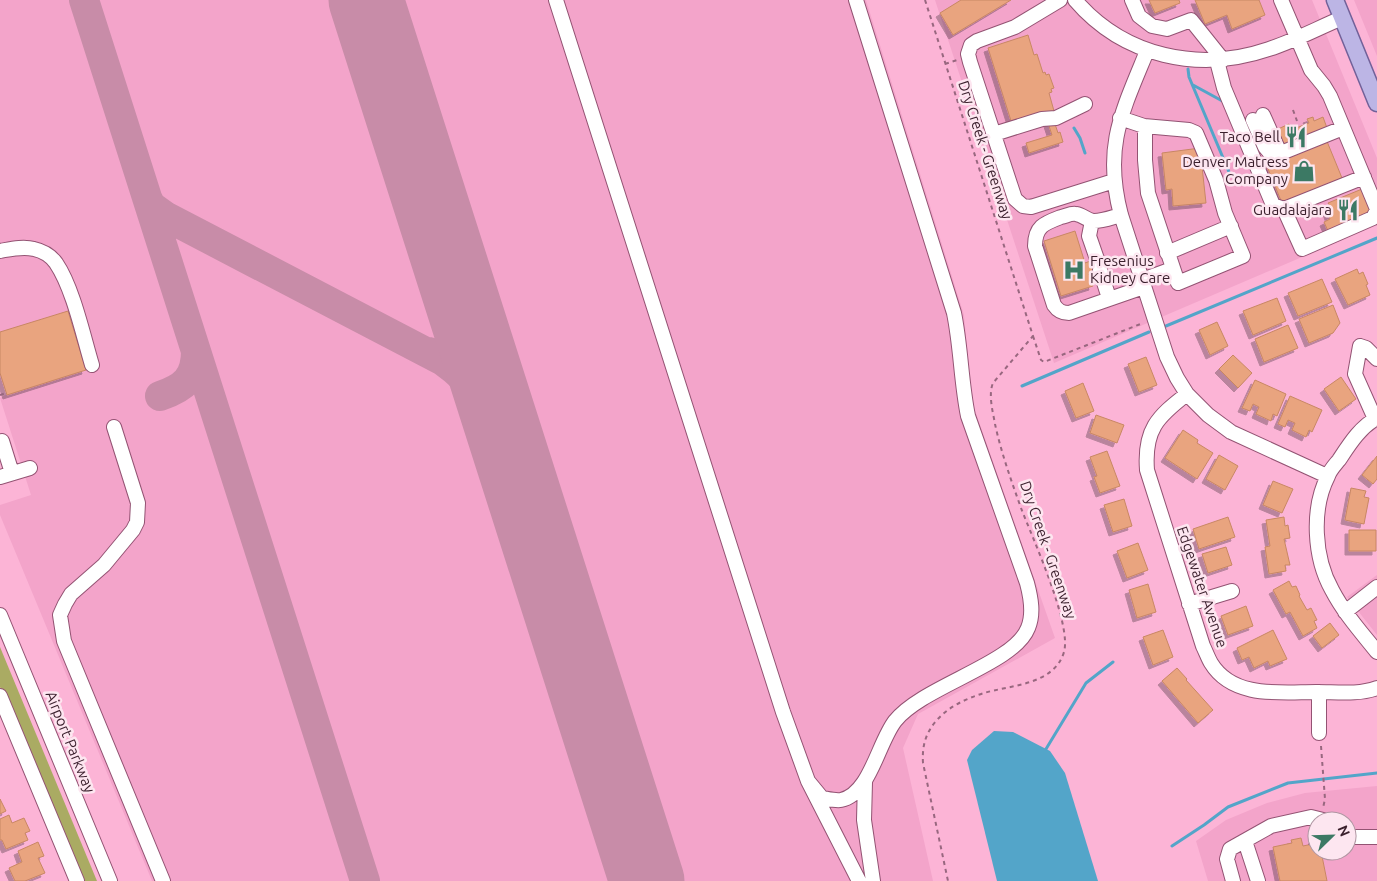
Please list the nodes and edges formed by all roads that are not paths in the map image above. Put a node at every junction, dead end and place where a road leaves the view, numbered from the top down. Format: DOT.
graph roads {
  1 [pos="556,0"];
  2 [pos="856,0"];
  3 [pos="1060,0"];
  4 [pos="1076,0"];
  5 [pos="1132,0"];
  6 [pos="1281,0"];
  7 [pos="1334,0"];
  8 [pos="1342,18"];
  9 [pos="1297,38"];
  10 [pos="1147,51"];
  11 [pos="1220,60"];
  12 [pos="1377,103"];
  13 [pos="1085,104"];
  14 [pos="1258,117"];
  15 [pos="1120,118"];
  16 [pos="1145,126"];
  17 [pos="1343,128"];
  18 [pos="994,134"];
  19 [pos="1364,177"];
  20 [pos="1114,181"];
  21 [pos="1284,209"];
  22 [pos="1377,209"];
  23 [pos="1121,215"];
  24 [pos="1092,221"];
  25 [pos="1231,226"];
  26 [pos="0,251"];
  27 [pos="1167,252"];
  28 [pos="1172,268"];
  29 [pos="1143,283"];
  30 [pos="1110,298"];
  31 [pos="1377,359"];
  32 [pos="92,365"];
  33 [pos="1187,394"];
  34 [pos="1376,419"];
  35 [pos="114,427"];
  36 [pos="2,441"];
  37 [pos="30,468"];
  38 [pos="6,475"];
  39 [pos="1327,476"];
  40 [pos="1377,586"];
  41 [pos="1232,591"];
  42 [pos="1189,604"];
  43 [pos="1346,612"];
  44 [pos="0,615"];
  45 [pos="1377,652"];
  46 [pos="1377,688"];
  47 [pos="1319,692"];
  48 [pos="0,696"];
  49 [pos="1320,737"];
  50 [pos="808,781"];
  51 [pos="865,782"];
  52 [pos="1307,818"];
  53 [pos="1377,837"];
  54 [pos="1357,838"];
  55 [pos="1245,841"];
  56 [pos="77,881"];
  57 [pos="110,881"];
  58 [pos="163,881"];
  59 [pos="859,881"];
  60 [pos="873,881"];
  61 [pos="1233,881"];
  62 [pos="1258,881"];
  1 -- 50 [label="street"];
  2 -- 51 [label="street"];
  3 -- 18 [label="street"];
  4 -- 10 [label="street"];
  5 -- 11 [label="street"];
  6 -- 9 [label="street"];
  7 -- 8 [label="main road"];
  8 -- 9 [label="street"];
  8 -- 12 [label="main road"];
  9 -- 11 [label="street"];
  9 -- 17 [label="street"];
  10 -- 11 [label="street"];
  10 -- 15 [label="street"];
  11 -- 21 [label="street"];
  13 -- 18 [label="street"];
  14 -- 17 [label="street"];
  15 -- 16 [label="street"];
  15 -- 20 [label="street"];
  16 -- 25 [label="street"];
  16 -- 27 [label="street"];
  17 -- 19 [label="street"];
  18 -- 20 [label="street"];
  19 -- 21 [label="street"];
  19 -- 22 [label="street"];
  20 -- 23 [label="street"];
  21 -- 22 [label="street"];
  23 -- 24 [label="street"];
  23 -- 29 [label="street"];
  24 -- 30 [label="street"];
  24 -- 30 [label="street"];
  25 -- 27 [label="street"];
  25 -- 28 [label="street"];
  26 -- 32 [label="street"];
  27 -- 28 [label="street"];
  28 -- 29 [label="street"];
  29 -- 30 [label="street"];
  29 -- 33 [label="street"];
  31 -- 34 [label="street"];
  33 -- 39 [label="street"];
  33 -- 42 [label="street, Edgewater Avenue"];
  34 -- 39 [label="street"];
  35 -- 58 [label="street"];
  36 -- 38 [label="street"];
  37 -- 38 [label="street"];
  39 -- 43 [label="street"];
  40 -- 43 [label="street"];
  41 -- 42 [label="street"];
  42 -- 47 [label="street, Edgewater Avenue"];
  43 -- 45 [label="street"];
  44 -- 57 [label="street, Airport Parkway"];
  46 -- 47 [label="street, Edgewater Avenue"];
  47 -- 49 [label="street"];
  48 -- 56 [label="street"];
  50 -- 51 [label="street"];
  50 -- 59 [label="street"];
  51 -- 60 [label="street"];
  52 -- 55 [label="street"];
  53 -- 54 [label="street"];
  55 -- 61 [label="street"];
  55 -- 62 [label="street"];
}
